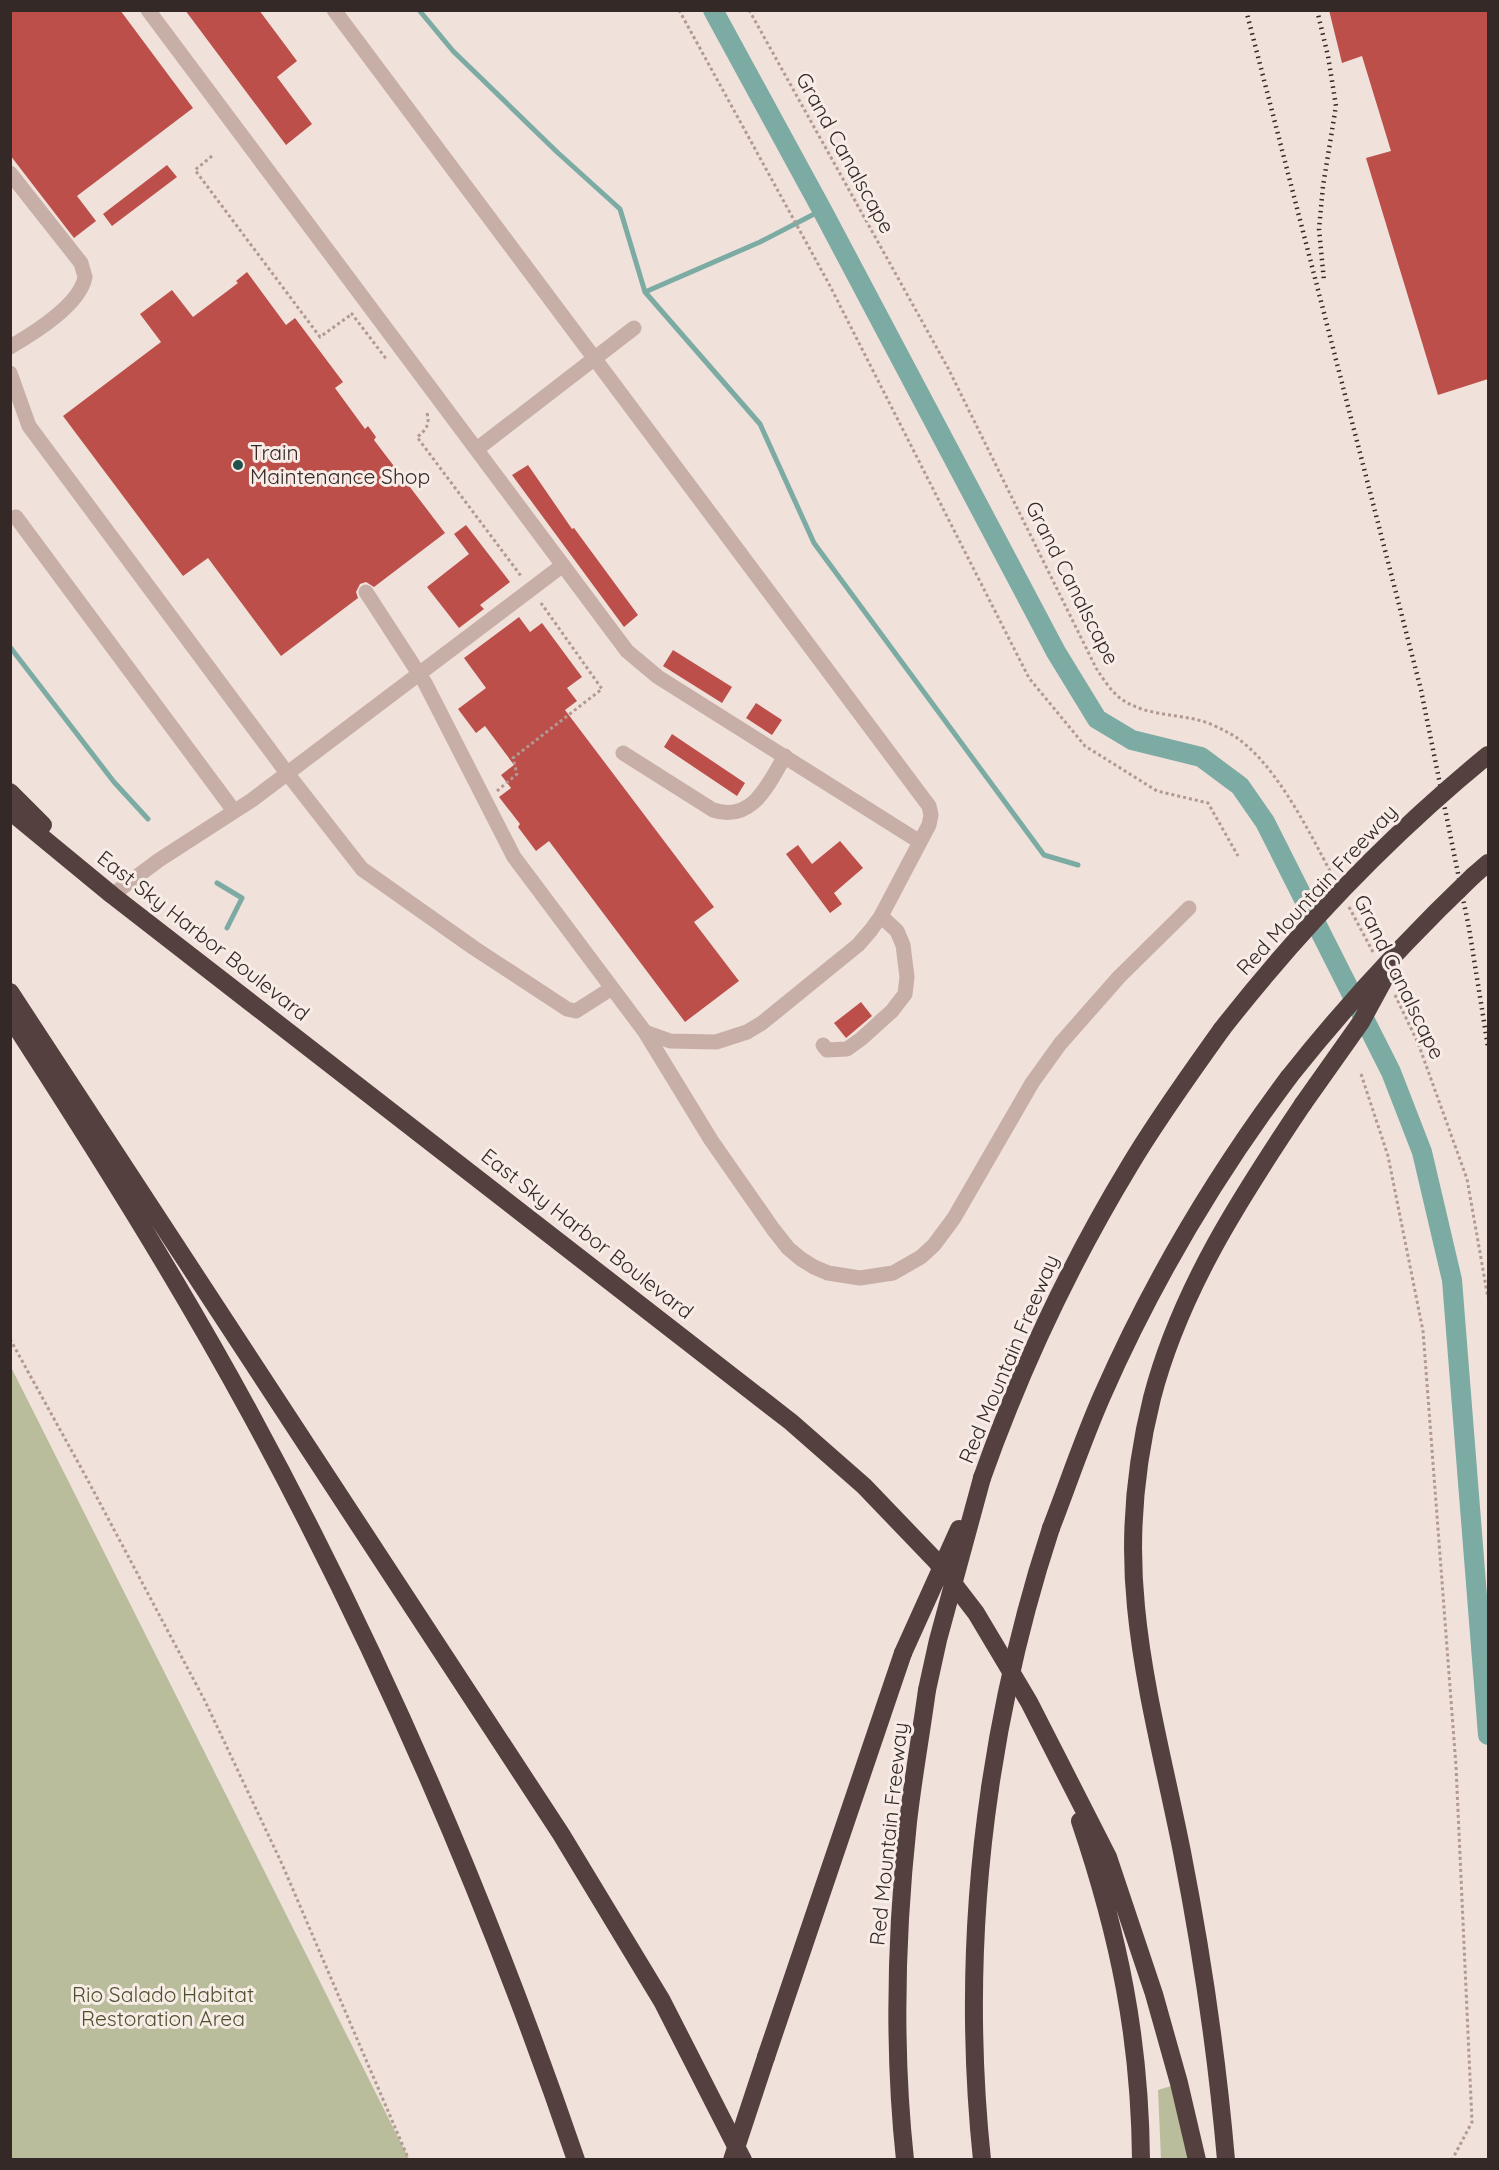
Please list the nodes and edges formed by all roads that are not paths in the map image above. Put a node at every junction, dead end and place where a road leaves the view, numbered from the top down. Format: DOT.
graph roads {
  1 [pos="147,10"];
  2 [pos="334,10"];
  3 [pos="10,173"];
  4 [pos="634,328"];
  5 [pos="10,347"];
  6 [pos="595,359"];
  7 [pos="10,373"];
  8 [pos="477,449"];
  9 [pos="16,517"];
  10 [pos="563,565"];
  11 [pos="366,592"];
  12 [pos="419,674"];
  13 [pos="623,753"];
  14 [pos="1488,755"];
  15 [pos="785,756"];
  16 [pos="287,773"];
  17 [pos="10,792"];
  18 [pos="10,811"];
  19 [pos="234,811"];
  20 [pos="920,842"];
  21 [pos="1488,863"];
  22 [pos="105,889"];
  23 [pos="1189,908"];
  24 [pos="881,916"];
  25 [pos="1405,943"];
  26 [pos="612,988"];
  27 [pos="10,992"];
  28 [pos="10,1017"];
  29 [pos="645,1032"];
  30 [pos="823,1045"];
  31 [pos="981,1478"];
  32 [pos="1060,1762"];
  33 [pos="576,2160"];
  34 [pos="732,2160"];
  35 [pos="743,2160"];
  36 [pos="905,2160"];
  37 [pos="982,2160"];
  38 [pos="1141,2160"];
  39 [pos="1197,2160"];
  40 [pos="1226,2160"];
  1 -- 8 [label="lane"];
  2 -- 6 [label="lane"];
  3 -- 5 [label="lane"];
  4 -- 6 [label="lane"];
  6 -- 8 [label="lane"];
  6 -- 20 [label="lane"];
  7 -- 16 [label="lane"];
  8 -- 10 [label="lane"];
  9 -- 19 [label="lane"];
  10 -- 12 [label="lane"];
  10 -- 15 [label="lane"];
  11 -- 12 [label="lane"];
  12 -- 16 [label="lane"];
  12 -- 26 [label="lane"];
  13 -- 15 [label="lane"];
  14 -- 31 [label="highway, Red Mountain Freeway, bridge"];
  15 -- 20 [label="lane"];
  16 -- 19 [label="lane"];
  16 -- 26 [label="lane"];
  17 -- 22 [label="highway"];
  18 -- 22 [label="highway, East Sky Harbor Boulevard"];
  19 -- 22 [label="lane"];
  20 -- 24 [label="lane"];
  21 -- 25 [label="highway, bridge"];
  22 -- 32 [label="highway, East Sky Harbor Boulevard"];
  23 -- 29 [label="lane"];
  24 -- 29 [label="lane"];
  24 -- 30 [label="lane"];
  25 -- 37 [label="highway, bridge"];
  25 -- 40 [label="highway, bridge"];
  26 -- 29 [label="lane"];
  27 -- 35 [label="highway"];
  28 -- 33 [label="highway"];
  31 -- 34 [label="highway, bridge"];
  31 -- 36 [label="highway, Red Mountain Freeway, bridge"];
  32 -- 38 [label="highway"];
  32 -- 39 [label="highway"];
}
